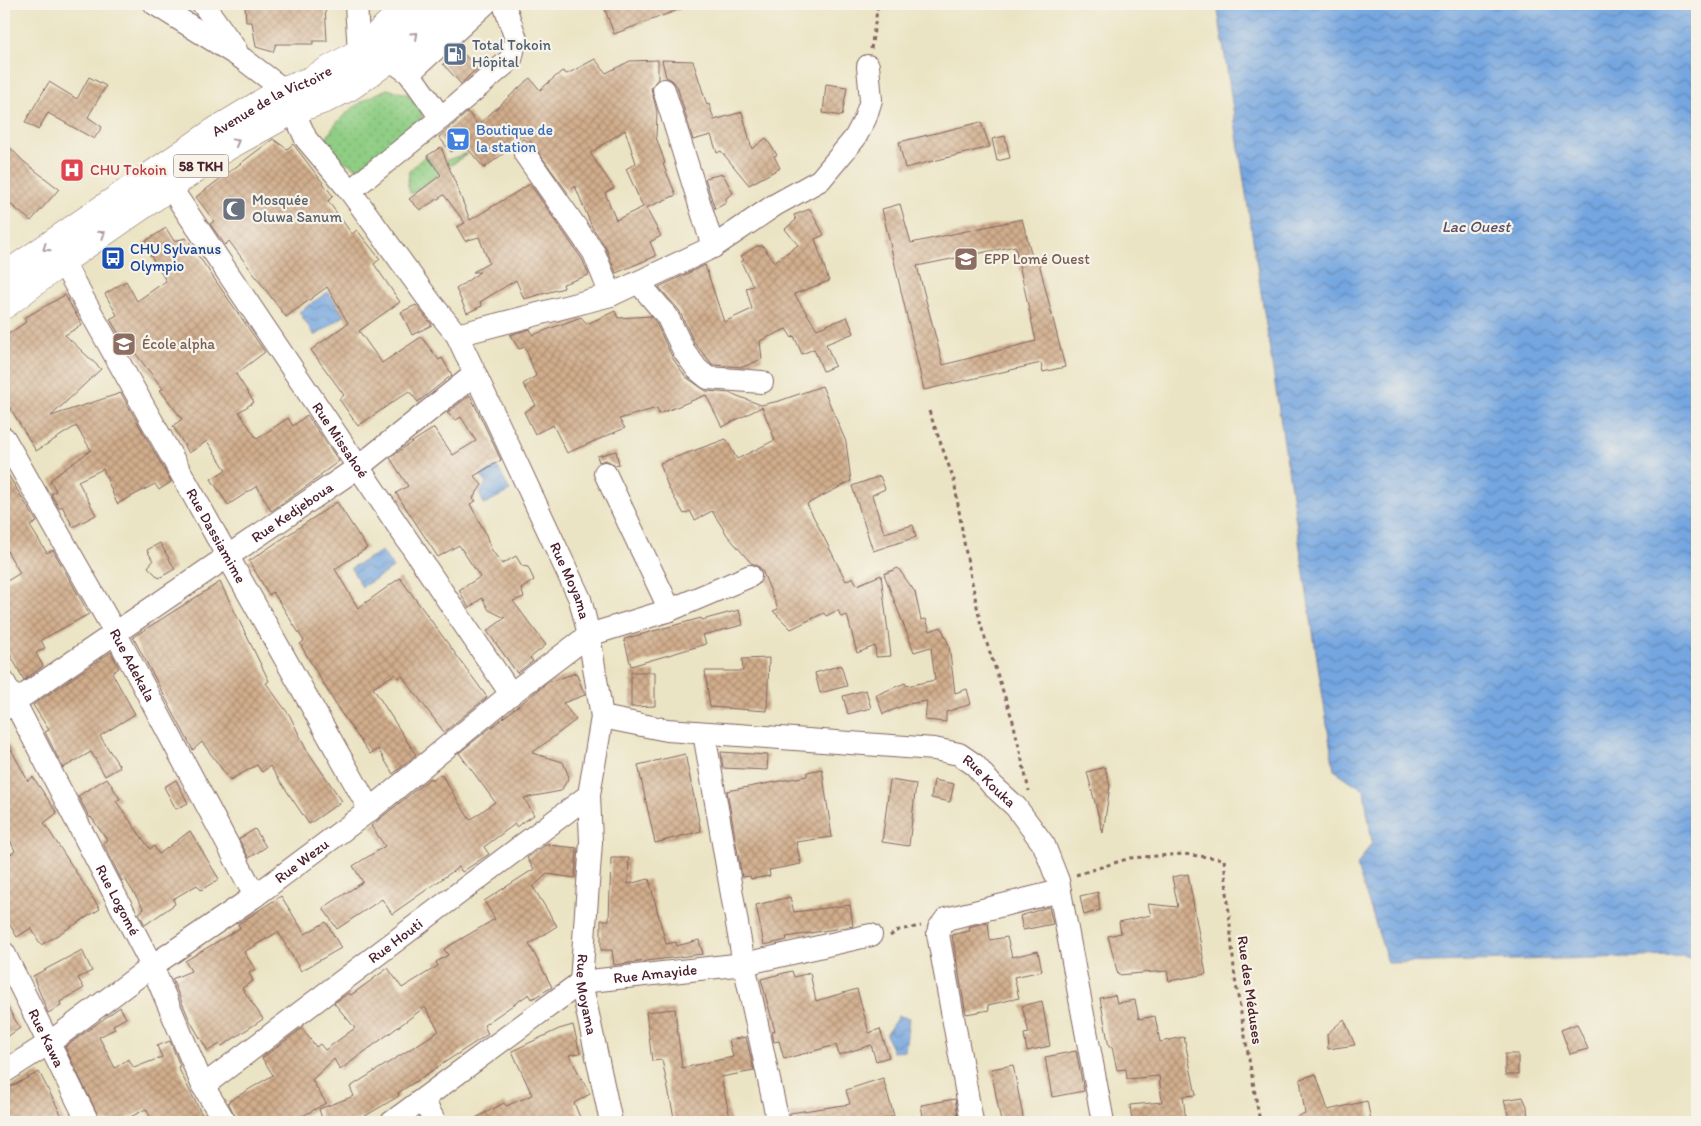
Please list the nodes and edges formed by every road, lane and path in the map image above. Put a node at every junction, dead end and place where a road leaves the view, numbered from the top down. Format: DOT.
graph roads {
  1 [pos="155,4"];
  2 [pos="203,4"];
  3 [pos="356,4"];
  4 [pos="410,4"];
  5 [pos="450,4"];
  6 [pos="485,4"];
  7 [pos="504,4"];
  8 [pos="878,4"];
  9 [pos="358,53"];
  10 [pos="243,59"];
  11 [pos="399,66"];
  12 [pos="868,66"];
  13 [pos="664,90"];
  14 [pos="288,100"];
  15 [pos="441,118"];
  16 [pos="525,154"];
  17 [pos="170,187"];
  18 [pos="350,191"];
  19 [pos="713,247"];
  20 [pos="62,261"];
  21 [pos="4,277"];
  22 [pos="639,283"];
  23 [pos="611,295"];
  24 [pos="4,305"];
  25 [pos="457,334"];
  26 [pos="475,374"];
  27 [pos="762,382"];
  28 [pos="929,411"];
  29 [pos="4,438"];
  30 [pos="358,468"];
  31 [pos="605,473"];
  32 [pos="228,556"];
  33 [pos="750,576"];
  34 [pos="670,610"];
  35 [pos="116,634"];
  36 [pos="589,635"];
  37 [pos="4,682"];
  38 [pos="510,694"];
  39 [pos="9,705"];
  40 [pos="602,716"];
  41 [pos="704,733"];
  42 [pos="590,795"];
  43 [pos="1030,797"];
  44 [pos="370,810"];
  45 [pos="1059,886"];
  46 [pos="255,896"];
  47 [pos="938,934"];
  48 [pos="871,935"];
  49 [pos="4,953"];
  50 [pos="744,964"];
  51 [pos="152,966"];
  52 [pos="581,982"];
  53 [pos="49,1043"];
  54 [pos="4,1072"];
  55 [pos="203,1086"];
  56 [pos="424,1100"];
  57 [pos="88,1122"];
  58 [pos="225,1122"];
  59 [pos="392,1122"];
  60 [pos="435,1122"];
  61 [pos="611,1122"];
  62 [pos="778,1122"];
  63 [pos="972,1122"];
  64 [pos="1103,1122"];
  65 [pos="1260,1122"];
  1 -- 10 [label="street"];
  2 -- 10 [label="street"];
  3 -- 9 [label="street"];
  4 -- 9 [label="highway, Avenue de la Victoire / 58 TKH"];
  11 -- 5 [label="highway, 58 TKH, one-way"];
  6 -- 11 [label="street"];
  7 -- 15 [label="street"];
  8 -- 12 [label="path"];
  9 -- 14 [label="highway, Avenue de la Victoire / 58 TKH"];
  10 -- 14 [label="street"];
  11 -- 14 [label="highway, Avenue de la Victoire / 58 TKH"];
  11 -- 15 [label="street"];
  12 -- 19 [label="street"];
  13 -- 19 [label="street"];
  17 -- 14 [label="highway, Avenue de la Victoire / 58 TKH, one-way"];
  14 -- 18 [label="street, Rue Moyama"];
  14 -- 21 [label="highway, Avenue de la Victoire / 58 TKH, one-way"];
  15 -- 18 [label="street"];
  16 -- 23 [label="street"];
  20 -- 17 [label="highway, Avenue de la Victoire / 58 TKH, one-way"];
  17 -- 30 [label="street, Rue Missahoé"];
  18 -- 25 [label="street, Rue Moyama"];
  19 -- 22 [label="street"];
  20 -- 24 [label="highway, Avenue de la Victoire / 58 TKH"];
  20 -- 32 [label="street, Rue Dassiamime"];
  22 -- 23 [label="street"];
  22 -- 27 [label="street"];
  23 -- 25 [label="street"];
  25 -- 26 [label="street, Rue Moyama"];
  26 -- 30 [label="street, Rue Kedjeboua"];
  26 -- 36 [label="street, Rue Moyama"];
  28 -- 43 [label="path"];
  29 -- 35 [label="street, Rue Adekala"];
  30 -- 32 [label="street, Rue Kedjeboua"];
  30 -- 38 [label="street, Rue Missahoé"];
  31 -- 34 [label="street"];
  32 -- 35 [label="street, Rue Kedjeboua"];
  32 -- 44 [label="street, Rue Dassiamime"];
  33 -- 34 [label="street, Rue Wezu"];
  34 -- 36 [label="street, Rue Wezu"];
  35 -- 39 [label="street, Rue Kedjeboua"];
  35 -- 46 [label="street, Rue Adekala"];
  36 -- 38 [label="street, Rue Wezu"];
  36 -- 40 [label="street, Rue Moyama"];
  37 -- 39 [label="street, Rue Logomé"];
  38 -- 44 [label="street, Rue Wezu"];
  39 -- 51 [label="street, Rue Logomé"];
  40 -- 41 [label="street, Rue Kouka"];
  40 -- 42 [label="street, Rue Moyama"];
  41 -- 45 [label="street, Rue Kouka"];
  41 -- 50 [label="street"];
  42 -- 52 [label="street, Rue Moyama"];
  42 -- 55 [label="street, Rue Houti"];
  44 -- 46 [label="street, Rue Wezu"];
  45 -- 47 [label="street"];
  45 -- 64 [label="street, Rue Kouka"];
  45 -- 65 [label="path, Rue des Méduses"];
  46 -- 51 [label="street, Rue Wezu"];
  47 -- 48 [label="path"];
  47 -- 63 [label="street"];
  48 -- 50 [label="street, Rue Amayide"];
  49 -- 53 [label="street, Rue Kawa"];
  50 -- 52 [label="street, Rue Amayide"];
  50 -- 62 [label="street"];
  51 -- 53 [label="street, Rue Wezu"];
  51 -- 55 [label="street, Rue Logomé"];
  52 -- 56 [label="street"];
  52 -- 61 [label="street, Rue Moyama"];
  53 -- 54 [label="street, Rue Wezu"];
  53 -- 57 [label="street, Rue Kawa"];
  55 -- 58 [label="street, Rue Logomé"];
  56 -- 59 [label="street"];
  56 -- 60 [label="street"];
}
